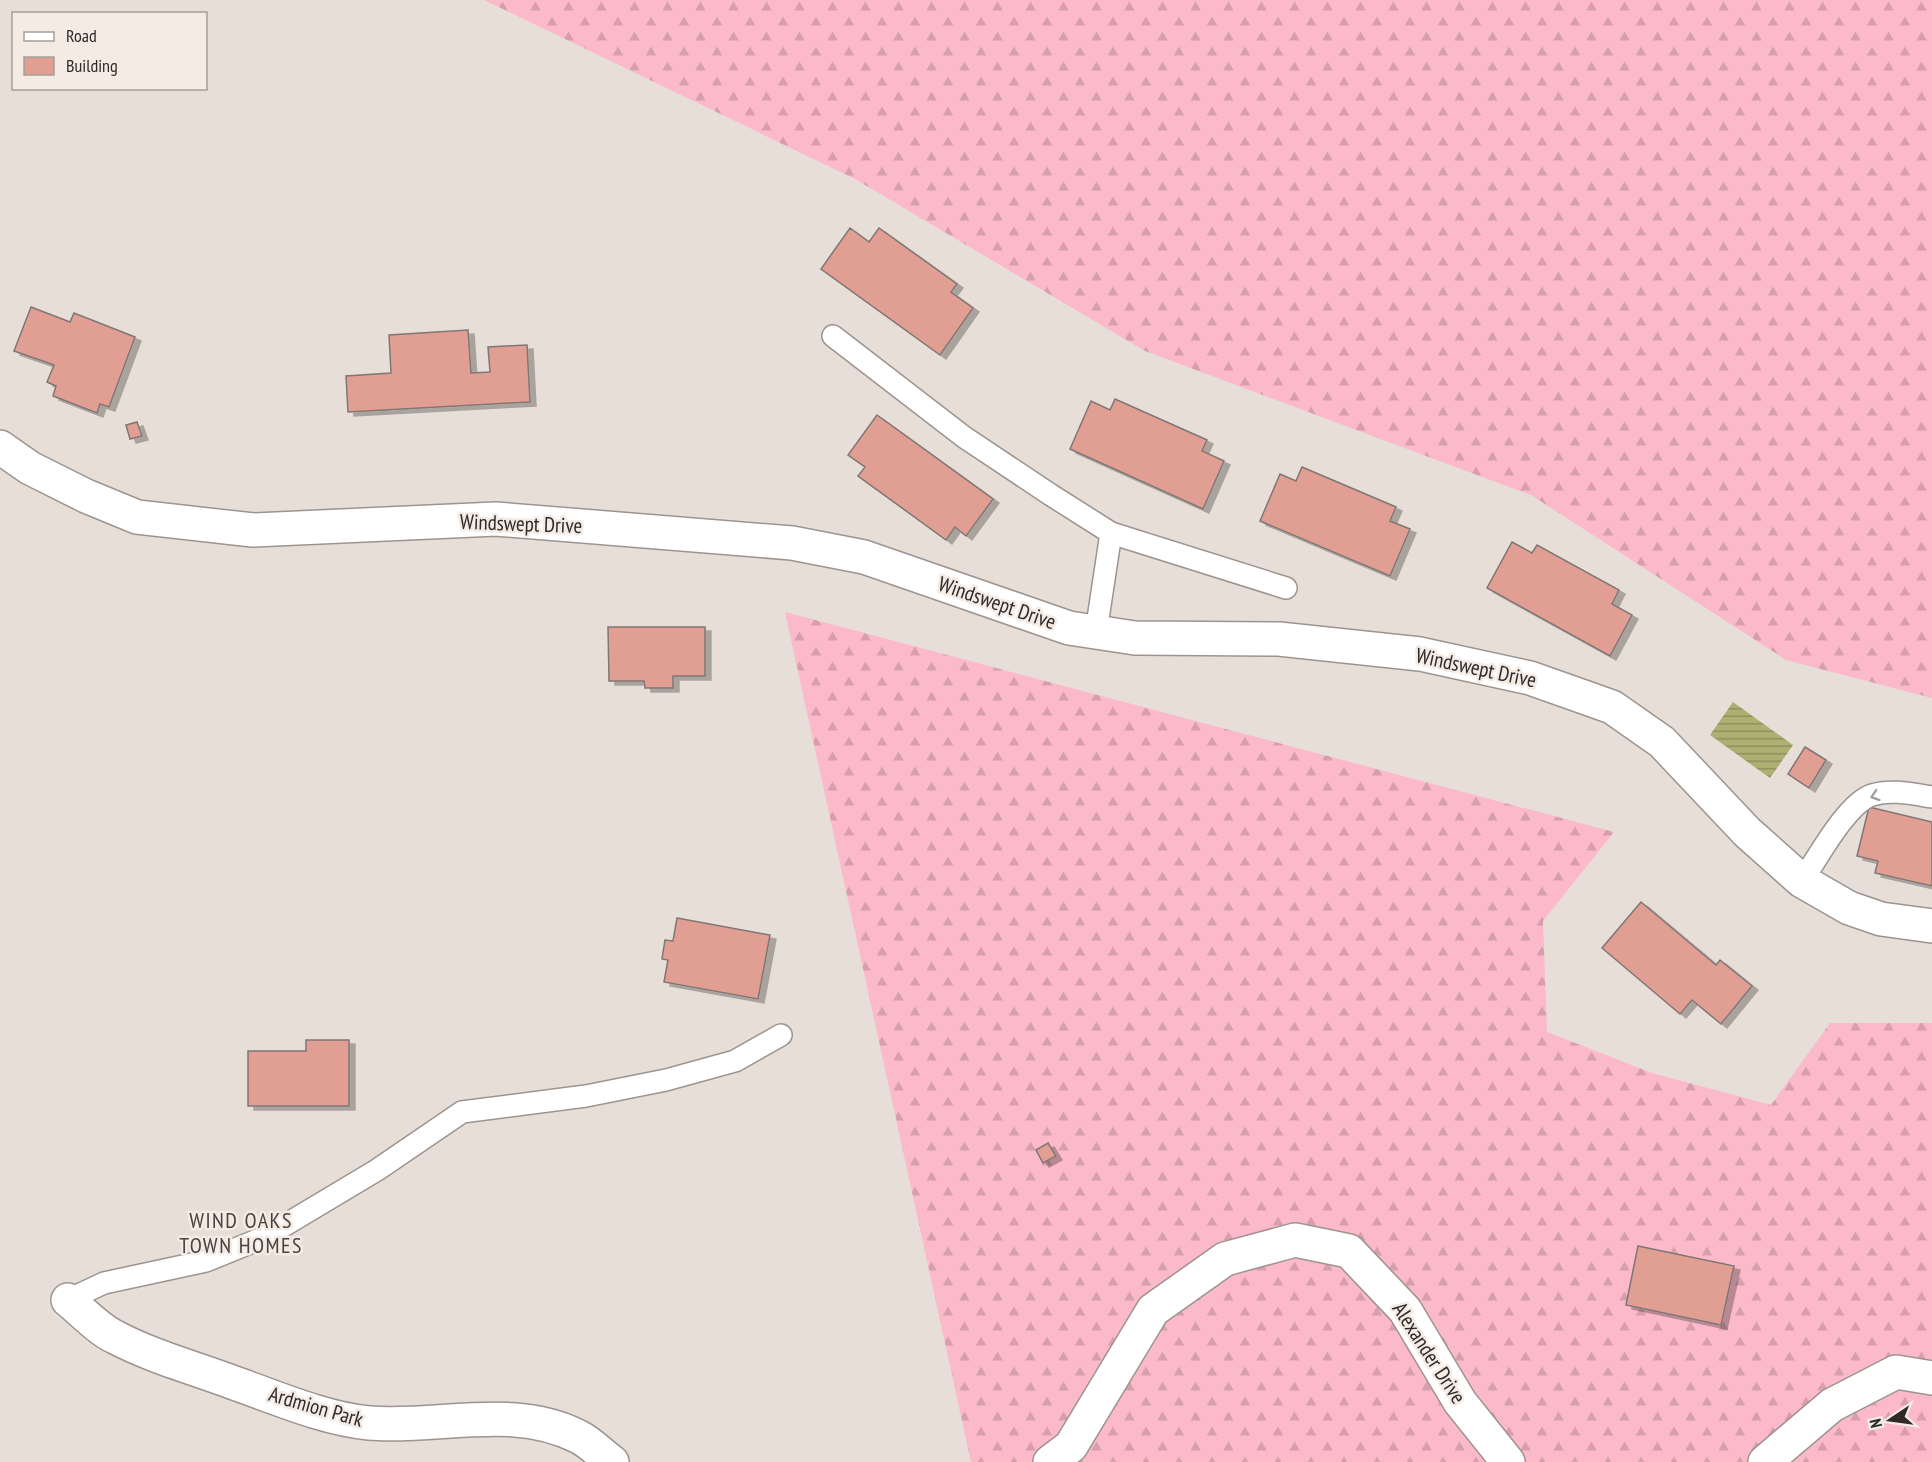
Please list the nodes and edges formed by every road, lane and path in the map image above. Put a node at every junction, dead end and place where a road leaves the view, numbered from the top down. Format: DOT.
graph roads {
  1 [pos="833,336"];
  2 [pos="0,447"];
  3 [pos="1111,533"];
  4 [pos="1286,588"];
  5 [pos="1096,632"];
  6 [pos="1932,797"];
  7 [pos="1802,881"];
  8 [pos="1932,926"];
  9 [pos="781,1035"];
  10 [pos="68,1300"];
  11 [pos="1932,1378"];
  12 [pos="612,1462"];
  13 [pos="1050,1462"];
  14 [pos="1508,1462"];
  15 [pos="1765,1462"];
  1 -- 3 [label="lane"];
  2 -- 5 [label="street, Windswept Drive"];
  3 -- 4 [label="lane"];
  3 -- 5 [label="lane"];
  5 -- 7 [label="street, Windswept Drive"];
  6 -- 7 [label="lane, one-way"];
  7 -- 8 [label="street, Windswept Drive"];
  9 -- 10 [label="lane"];
  10 -- 12 [label="street, Ardmion Park"];
  11 -- 15 [label="street"];
  13 -- 14 [label="street, Alexander Drive"];
}
